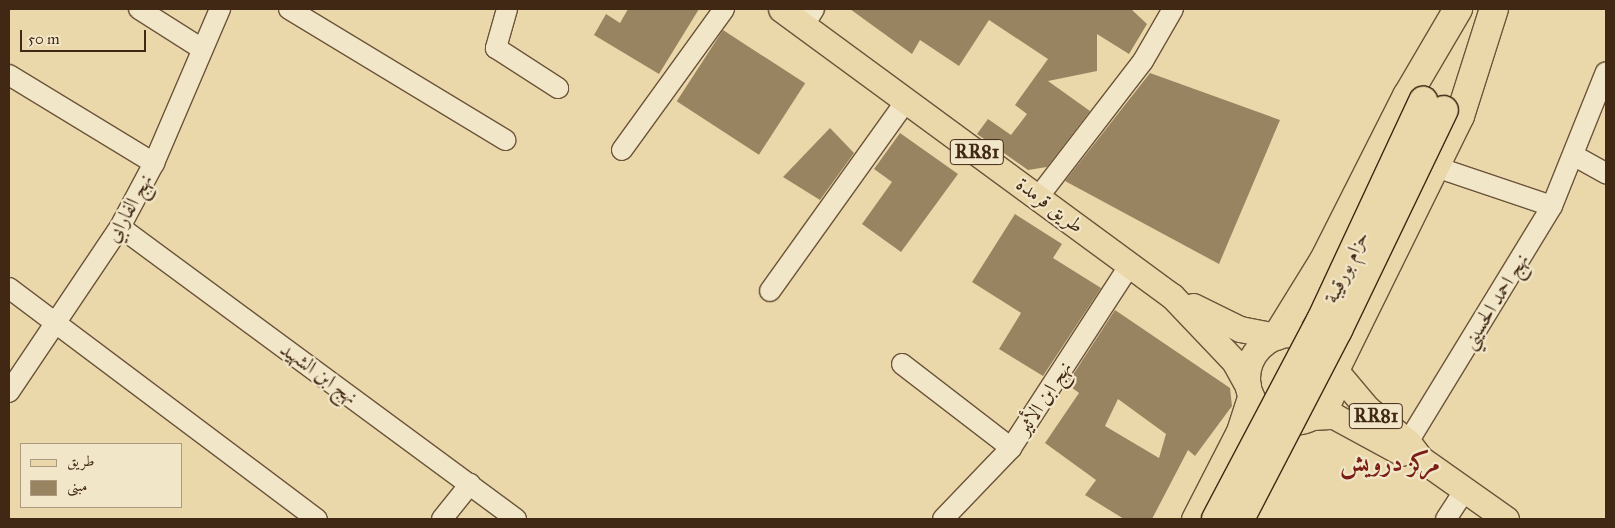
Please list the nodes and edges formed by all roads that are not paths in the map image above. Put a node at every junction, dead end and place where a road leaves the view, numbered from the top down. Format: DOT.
graph roads {
  1 [pos="139,9"];
  2 [pos="220,9"];
  3 [pos="289,9"];
  4 [pos="507,9"];
  5 [pos="724,9"];
  6 [pos="781,9"];
  7 [pos="1172,9"];
  8 [pos="1458,9"];
  9 [pos="1465,9"];
  10 [pos="1488,9"];
  11 [pos="1494,9"];
  12 [pos="809,17"];
  13 [pos="202,49"];
  14 [pos="1606,72"];
  15 [pos="9,75"];
  16 [pos="558,88"];
  17 [pos="906,101"];
  18 [pos="1433,105"];
  19 [pos="506,140"];
  20 [pos="622,150"];
  21 [pos="1573,155"];
  22 [pos="154,163"];
  23 [pos="1436,167"];
  24 [pos="1606,173"];
  25 [pos="1039,196"];
  26 [pos="1552,206"];
  27 [pos="120,227"];
  28 [pos="1130,265"];
  29 [pos="9,288"];
  30 [pos="770,291"];
  31 [pos="1172,296"];
  32 [pos="58,324"];
  33 [pos="1277,336"];
  34 [pos="902,364"];
  35 [pos="1335,370"];
  36 [pos="1249,390"];
  37 [pos="9,392"];
  38 [pos="1307,418"];
  39 [pos="1011,448"];
  40 [pos="1414,450"];
  41 [pos="470,484"];
  42 [pos="1464,491"];
  43 [pos="316,519"];
  44 [pos="442,519"];
  45 [pos="516,519"];
  46 [pos="943,519"];
  47 [pos="1194,519"];
  48 [pos="1216,519"];
  49 [pos="1240,519"];
  50 [pos="1252,519"];
  51 [pos="1446,519"];
  52 [pos="1506,519"];
  1 -- 13 [label="street"];
  2 -- 13 [label="street, نهج الفارابي"];
  3 -- 19 [label="street"];
  4 -- 16 [label="street"];
  5 -- 20 [label="street"];
  6 -- 12 [label="main road, طريق قرمدة / RR81"];
  7 -- 25 [label="street"];
  8 -- 33 [label="highway"];
  9 -- 18 [label="highway, حزام بورقيبة"];
  10 -- 18 [label="highway, حزام بورقيبة"];
  11 -- 23 [label="highway"];
  12 -- 17 [label="main road, طريق قرمدة / RR81"];
  13 -- 22 [label="street, نهج الفارابي"];
  14 -- 21 [label="street, نهج احمد الحسيني"];
  15 -- 22 [label="street"];
  17 -- 25 [label="main road, طريق قرمدة / RR81"];
  17 -- 30 [label="street"];
  18 -- 48 [label="highway, حزام بورقيبة, bridge"];
  18 -- 49 [label="highway, حزام بورقيبة, bridge"];
  21 -- 24 [label="street"];
  21 -- 26 [label="street, نهج احمد الحسيني"];
  22 -- 27 [label="street, نهج الفارابي"];
  23 -- 26 [label="street"];
  23 -- 35 [label="highway"];
  25 -- 28 [label="main road, طريق قرمدة / RR81"];
  26 -- 40 [label="street, نهج احمد الحسيني"];
  27 -- 32 [label="street, نهج الفارابي"];
  27 -- 41 [label="street, نهج ابن الشهيد"];
  28 -- 31 [label="main road, طريق قرمدة / RR81"];
  28 -- 39 [label="street, نهج ابن الأثير"];
  29 -- 32 [label="street"];
  31 -- 33 [label="main road, طريق قرمدة / RR81"];
  31 -- 36 [label="main road, طريق قرمدة / RR81"];
  32 -- 37 [label="street, نهج الفارابي"];
  32 -- 43 [label="street"];
  33 -- 35 [label="main road, RR81"];
  33 -- 36 [label="main road"];
  34 -- 39 [label="street"];
  35 -- 38 [label="main road, RR81"];
  35 -- 40 [label="main road, RR81"];
  36 -- 38 [label="main road, RR81"];
  36 -- 47 [label="main road"];
  38 -- 40 [label="main road, RR81"];
  38 -- 50 [label="main road"];
  39 -- 46 [label="street, نهج ابن الأثير"];
  40 -- 42 [label="main road, RR81"];
  41 -- 44 [label="street"];
  41 -- 45 [label="street, نهج ابن الشهيد"];
  42 -- 51 [label="street"];
  42 -- 52 [label="main road, RR81"];
}
